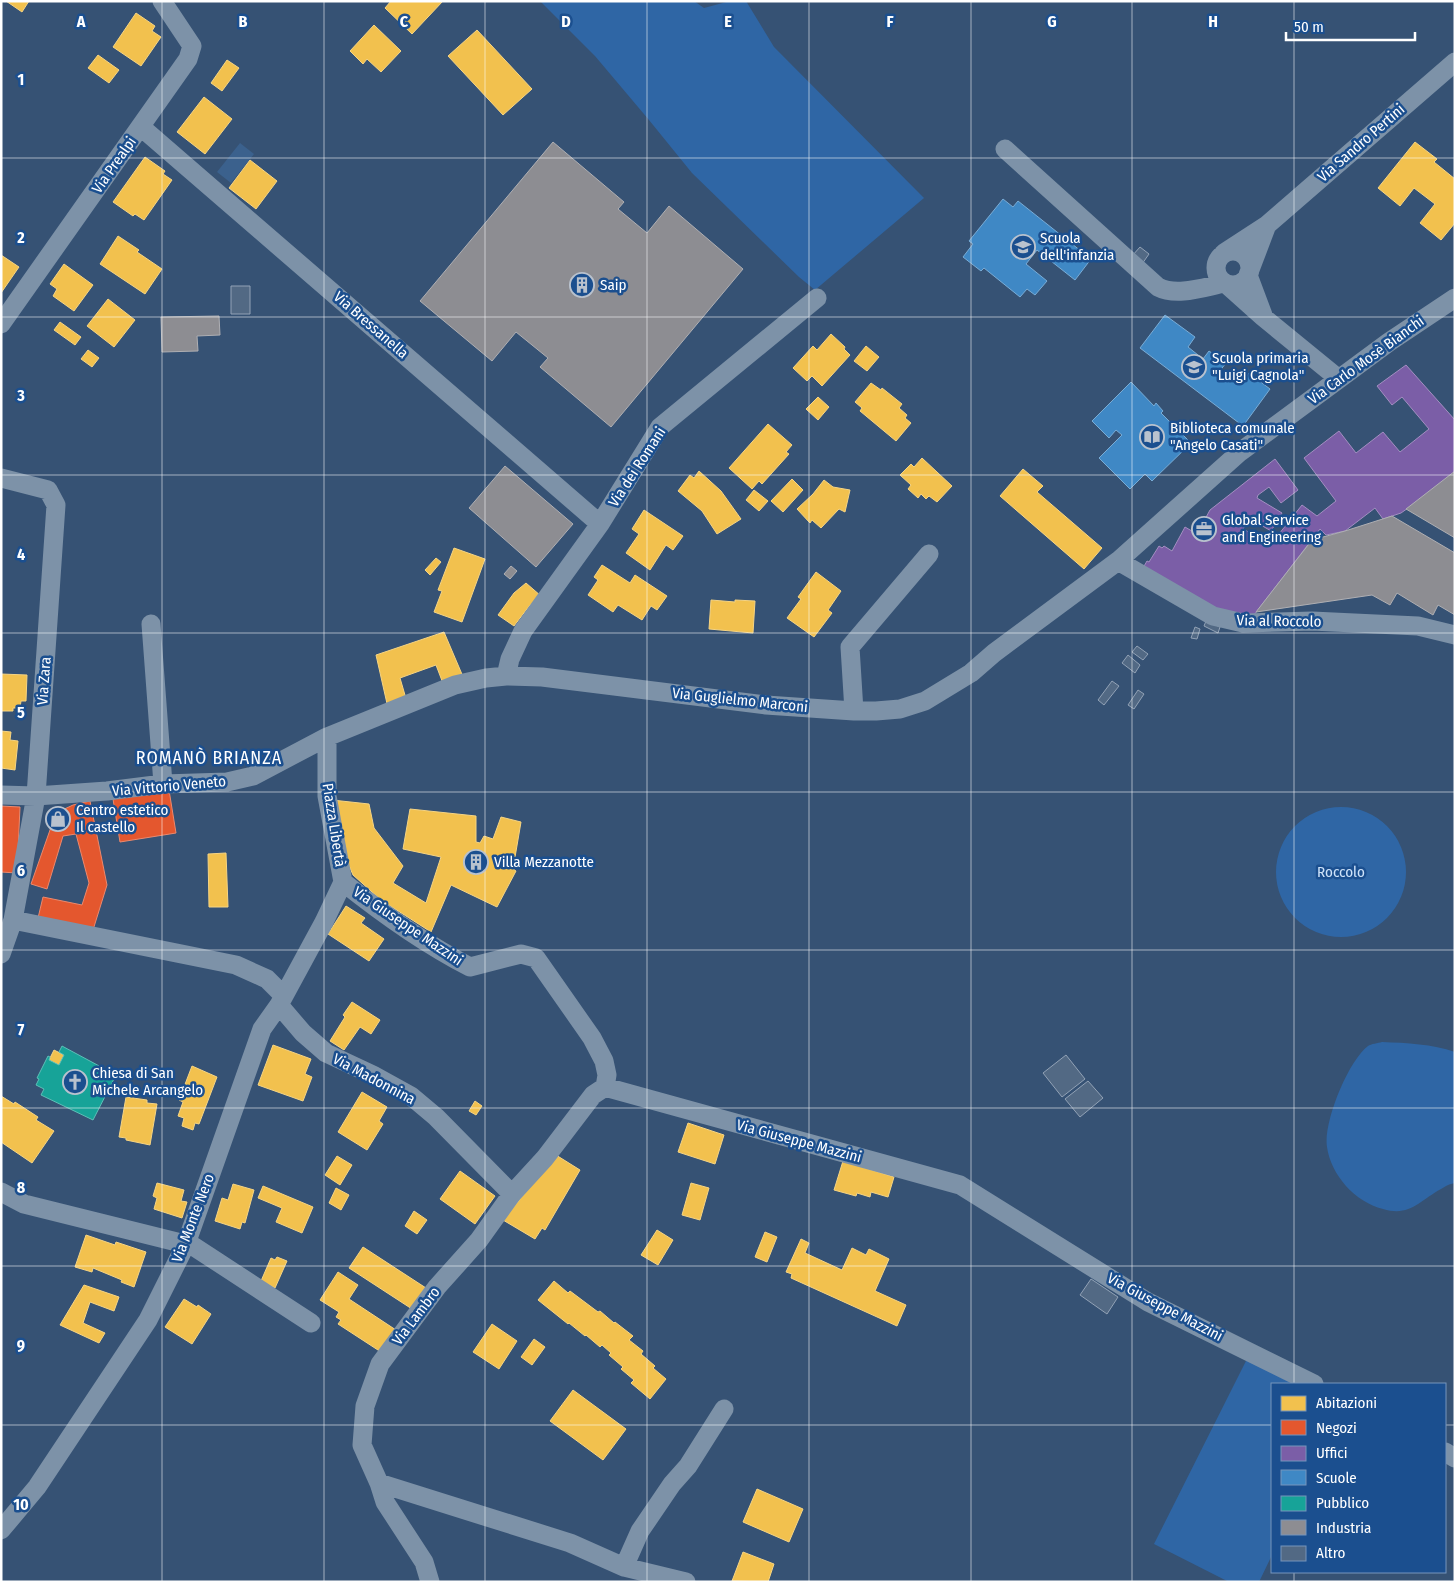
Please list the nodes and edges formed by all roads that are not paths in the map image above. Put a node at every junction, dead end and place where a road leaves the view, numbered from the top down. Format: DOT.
graph roads {
  1 [pos="162,1"];
  2 [pos="1455,62"];
  3 [pos="141,127"];
  4 [pos="1005,149"];
  5 [pos="1267,225"];
  6 [pos="1220,258"];
  7 [pos="1248,275"];
  8 [pos="1225,283"];
  9 [pos="1175,292"];
  10 [pos="817,298"];
  11 [pos="1455,298"];
  12 [pos="1263,317"];
  13 [pos="1,324"];
  14 [pos="1339,378"];
  15 [pos="1,478"];
  16 [pos="600,524"];
  17 [pos="929,554"];
  18 [pos="1118,561"];
  19 [pos="151,624"];
  20 [pos="1455,634"];
  21 [pos="506,676"];
  22 [pos="854,711"];
  23 [pos="327,737"];
  24 [pos="163,784"];
  25 [pos="1,795"];
  26 [pos="36,796"];
  27 [pos="344,882"];
  28 [pos="13,920"];
  29 [pos="1,954"];
  30 [pos="281,1000"];
  31 [pos="605,1087"];
  32 [pos="1,1192"];
  33 [pos="512,1194"];
  34 [pos="186,1244"];
  35 [pos="311,1323"];
  36 [pos="1312,1383"];
  37 [pos="724,1409"];
  38 [pos="379,1483"];
  39 [pos="1,1530"];
  40 [pos="624,1567"];
  41 [pos="430,1582"];
  42 [pos="686,1582"];
  1 -- 3 [label="street, Via Prealpi"];
  2 -- 5 [label="street, Via Sandro Pertini"];
  3 -- 13 [label="street, Via Prealpi"];
  3 -- 16 [label="street, Via Bressanella"];
  4 -- 9 [label="street"];
  5 -- 6 [label="street, Via Sandro Pertini"];
  5 -- 7 [label="street"];
  6 -- 7 [label="street"];
  6 -- 8 [label="street"];
  6 -- 9 [label="street, Via Sandro Pertini"];
  7 -- 8 [label="street"];
  7 -- 12 [label="street"];
  8 -- 9 [label="street"];
  8 -- 12 [label="street"];
  10 -- 16 [label="street, Via dei Romani"];
  11 -- 14 [label="street, Via Carlo Mosè Bianchi"];
  12 -- 14 [label="street"];
  14 -- 18 [label="street, Via Carlo Mosè Bianchi"];
  15 -- 26 [label="street, Via Zara"];
  16 -- 21 [label="street, Via dei Romani"];
  17 -- 22 [label="street"];
  18 -- 20 [label="street, Via al Roccolo"];
  18 -- 22 [label="street, Via Guglielmo Marconi"];
  19 -- 24 [label="street"];
  21 -- 22 [label="street, Via Guglielmo Marconi"];
  21 -- 23 [label="street, Via Guglielmo Marconi"];
  23 -- 24 [label="street, Via Vittorio Veneto"];
  23 -- 27 [label="street, Piazza Libertà"];
  24 -- 26 [label="street, Via Vittorio Veneto"];
  25 -- 26 [label="street, Via Vittorio Veneto"];
  26 -- 28 [label="street, Via Zara"];
  27 -- 30 [label="street, Via Monte Nero"];
  27 -- 31 [label="street, Via Giuseppe Mazzini"];
  28 -- 29 [label="street, Via Zara"];
  28 -- 30 [label="street, Via Madonnina"];
  30 -- 33 [label="street, Via Madonnina"];
  30 -- 34 [label="street, Via Monte Nero"];
  31 -- 33 [label="street, Via Lambro"];
  31 -- 36 [label="street, Via Giuseppe Mazzini"];
  32 -- 34 [label="street"];
  33 -- 38 [label="street, Via Lambro"];
  34 -- 35 [label="street"];
  34 -- 39 [label="street, Via Monte Nero"];
  37 -- 40 [label="street"];
  38 -- 40 [label="street"];
  38 -- 41 [label="street, Via Lambro"];
  40 -- 42 [label="street"];
}
